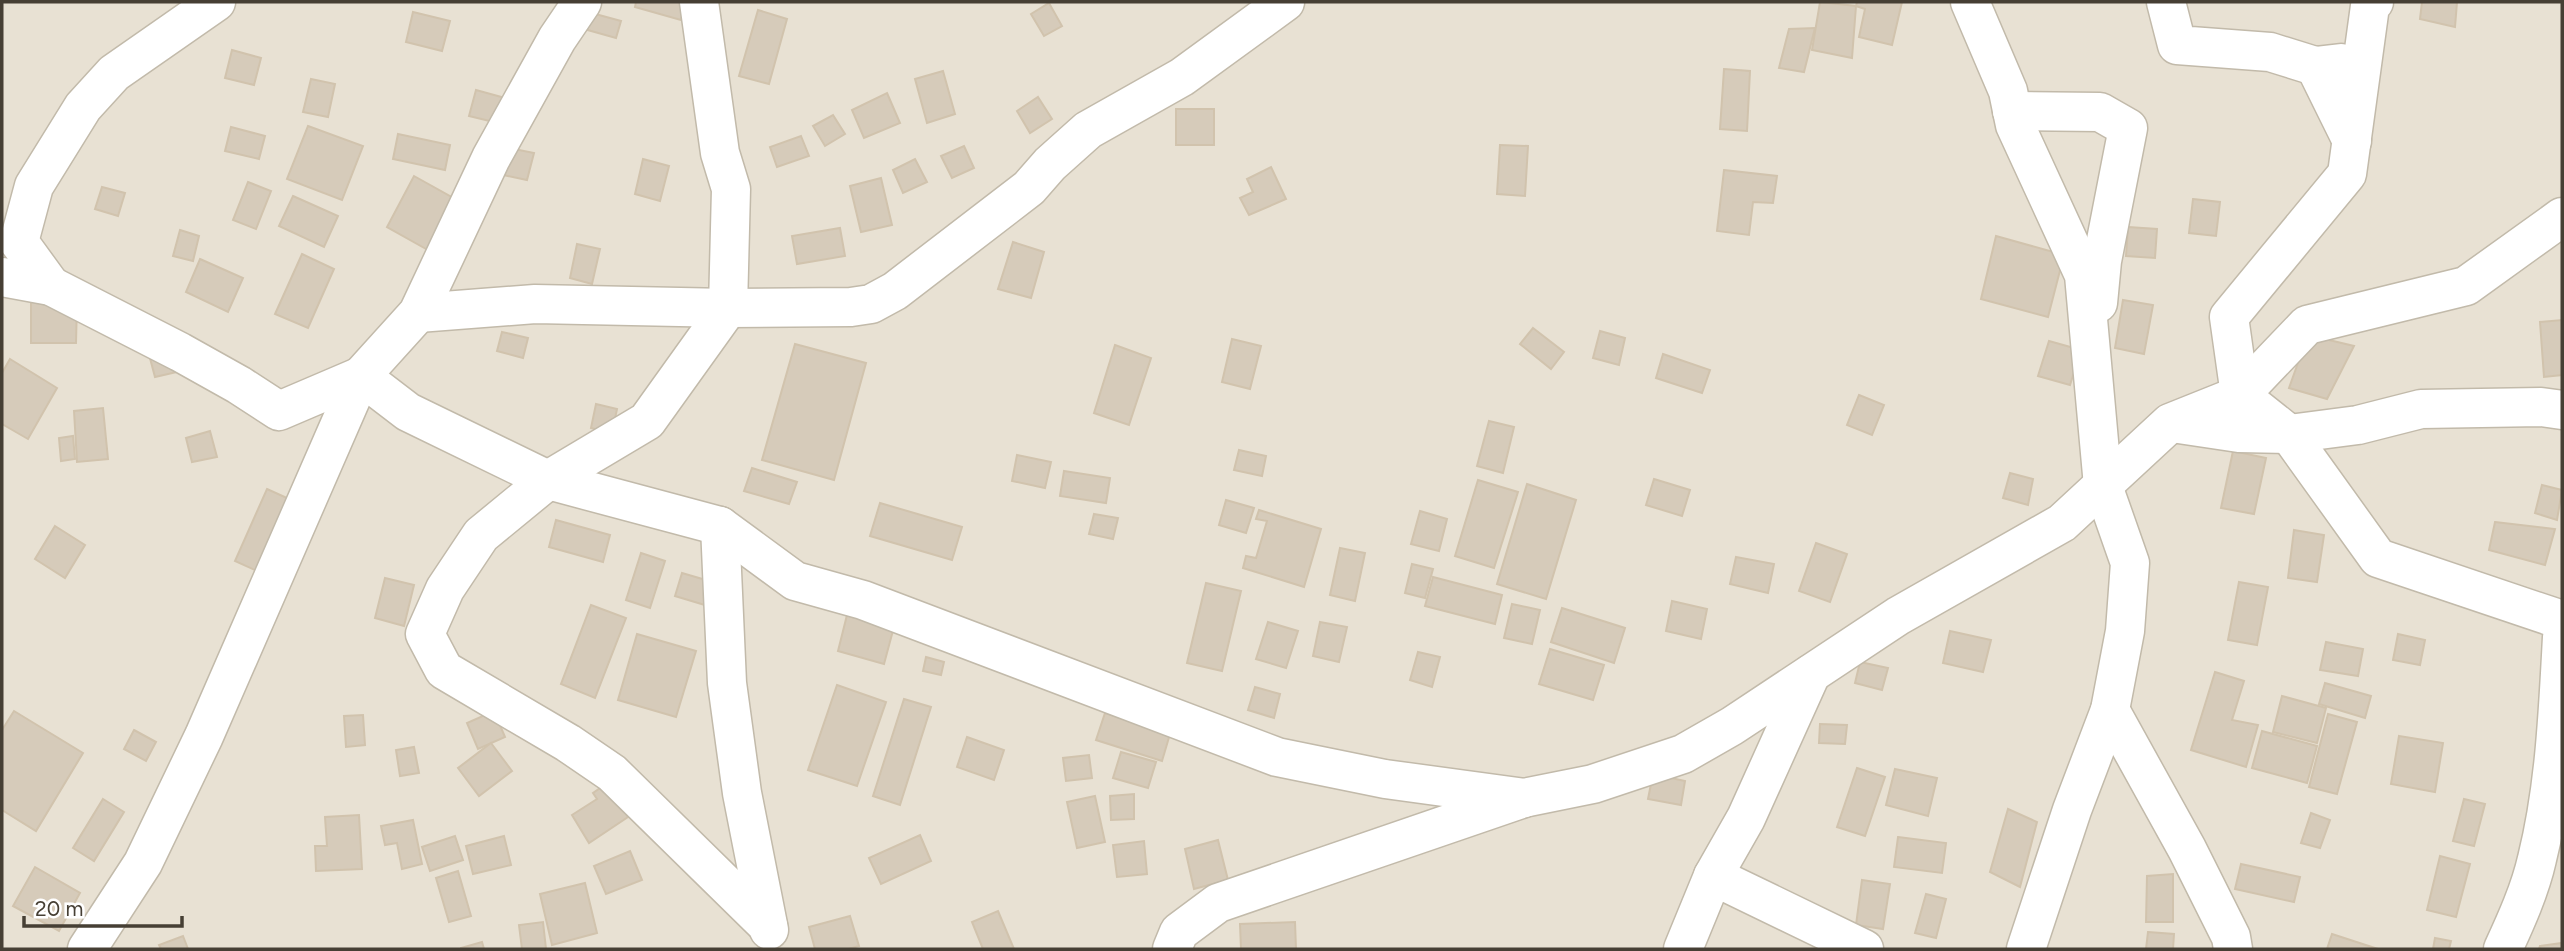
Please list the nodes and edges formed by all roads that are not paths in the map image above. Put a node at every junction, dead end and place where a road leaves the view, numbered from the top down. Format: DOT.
graph roads {
  1 [pos="216,2"];
  2 [pos="582,2"];
  3 [pos="699,2"];
  4 [pos="1285,2"];
  5 [pos="1970,2"];
  6 [pos="2166,2"];
  7 [pos="2374,2"];
  8 [pos="2363,62"];
  9 [pos="2315,66"];
  10 [pos="2012,111"];
  11 [pos="2352,141"];
  12 [pos="2562,217"];
  13 [pos="2,277"];
  14 [pos="51,286"];
  15 [pos="728,308"];
  16 [pos="418,313"];
  17 [pos="2092,365"];
  18 [pos="361,376"];
  19 [pos="2240,395"];
  20 [pos="2562,410"];
  21 [pos="2170,423"];
  22 [pos="2289,434"];
  23 [pos="548,480"];
  24 [pos="2103,486"];
  25 [pos="720,526"];
  26 [pos="2562,620"];
  27 [pos="2562,637"];
  28 [pos="1811,674"];
  29 [pos="2110,710"];
  30 [pos="1524,798"];
  31 [pos="1713,876"];
  32 [pos="771,938"];
  33 [pos="87,949"];
  34 [pos="1172,949"];
  35 [pos="1683,949"];
  36 [pos="1864,949"];
  37 [pos="2026,949"];
  38 [pos="2233,949"];
  39 [pos="2503,949"];
  1 -- 14 [label="street"];
  2 -- 16 [label="street"];
  3 -- 15 [label="street"];
  4 -- 15 [label="street"];
  5 -- 10 [label="street"];
  6 -- 9 [label="street"];
  7 -- 8 [label="street"];
  8 -- 9 [label="street"];
  8 -- 11 [label="street"];
  9 -- 11 [label="street"];
  10 -- 17 [label="street"];
  10 -- 17 [label="street"];
  11 -- 19 [label="street"];
  12 -- 19 [label="street"];
  13 -- 14 [label="street"];
  14 -- 18 [label="street"];
  15 -- 16 [label="street"];
  15 -- 23 [label="street"];
  16 -- 18 [label="street"];
  17 -- 24 [label="street"];
  18 -- 23 [label="street"];
  18 -- 33 [label="street"];
  19 -- 21 [label="street"];
  19 -- 22 [label="street"];
  20 -- 22 [label="street"];
  21 -- 22 [label="street"];
  21 -- 24 [label="street"];
  22 -- 26 [label="street"];
  23 -- 25 [label="street"];
  23 -- 32 [label="street"];
  24 -- 28 [label="street"];
  24 -- 29 [label="street"];
  25 -- 30 [label="street"];
  25 -- 32 [label="street"];
  27 -- 39 [label="street"];
  28 -- 30 [label="street"];
  28 -- 31 [label="street"];
  29 -- 37 [label="street"];
  29 -- 38 [label="street"];
  30 -- 34 [label="street"];
  31 -- 35 [label="street"];
  31 -- 36 [label="street"];
}
